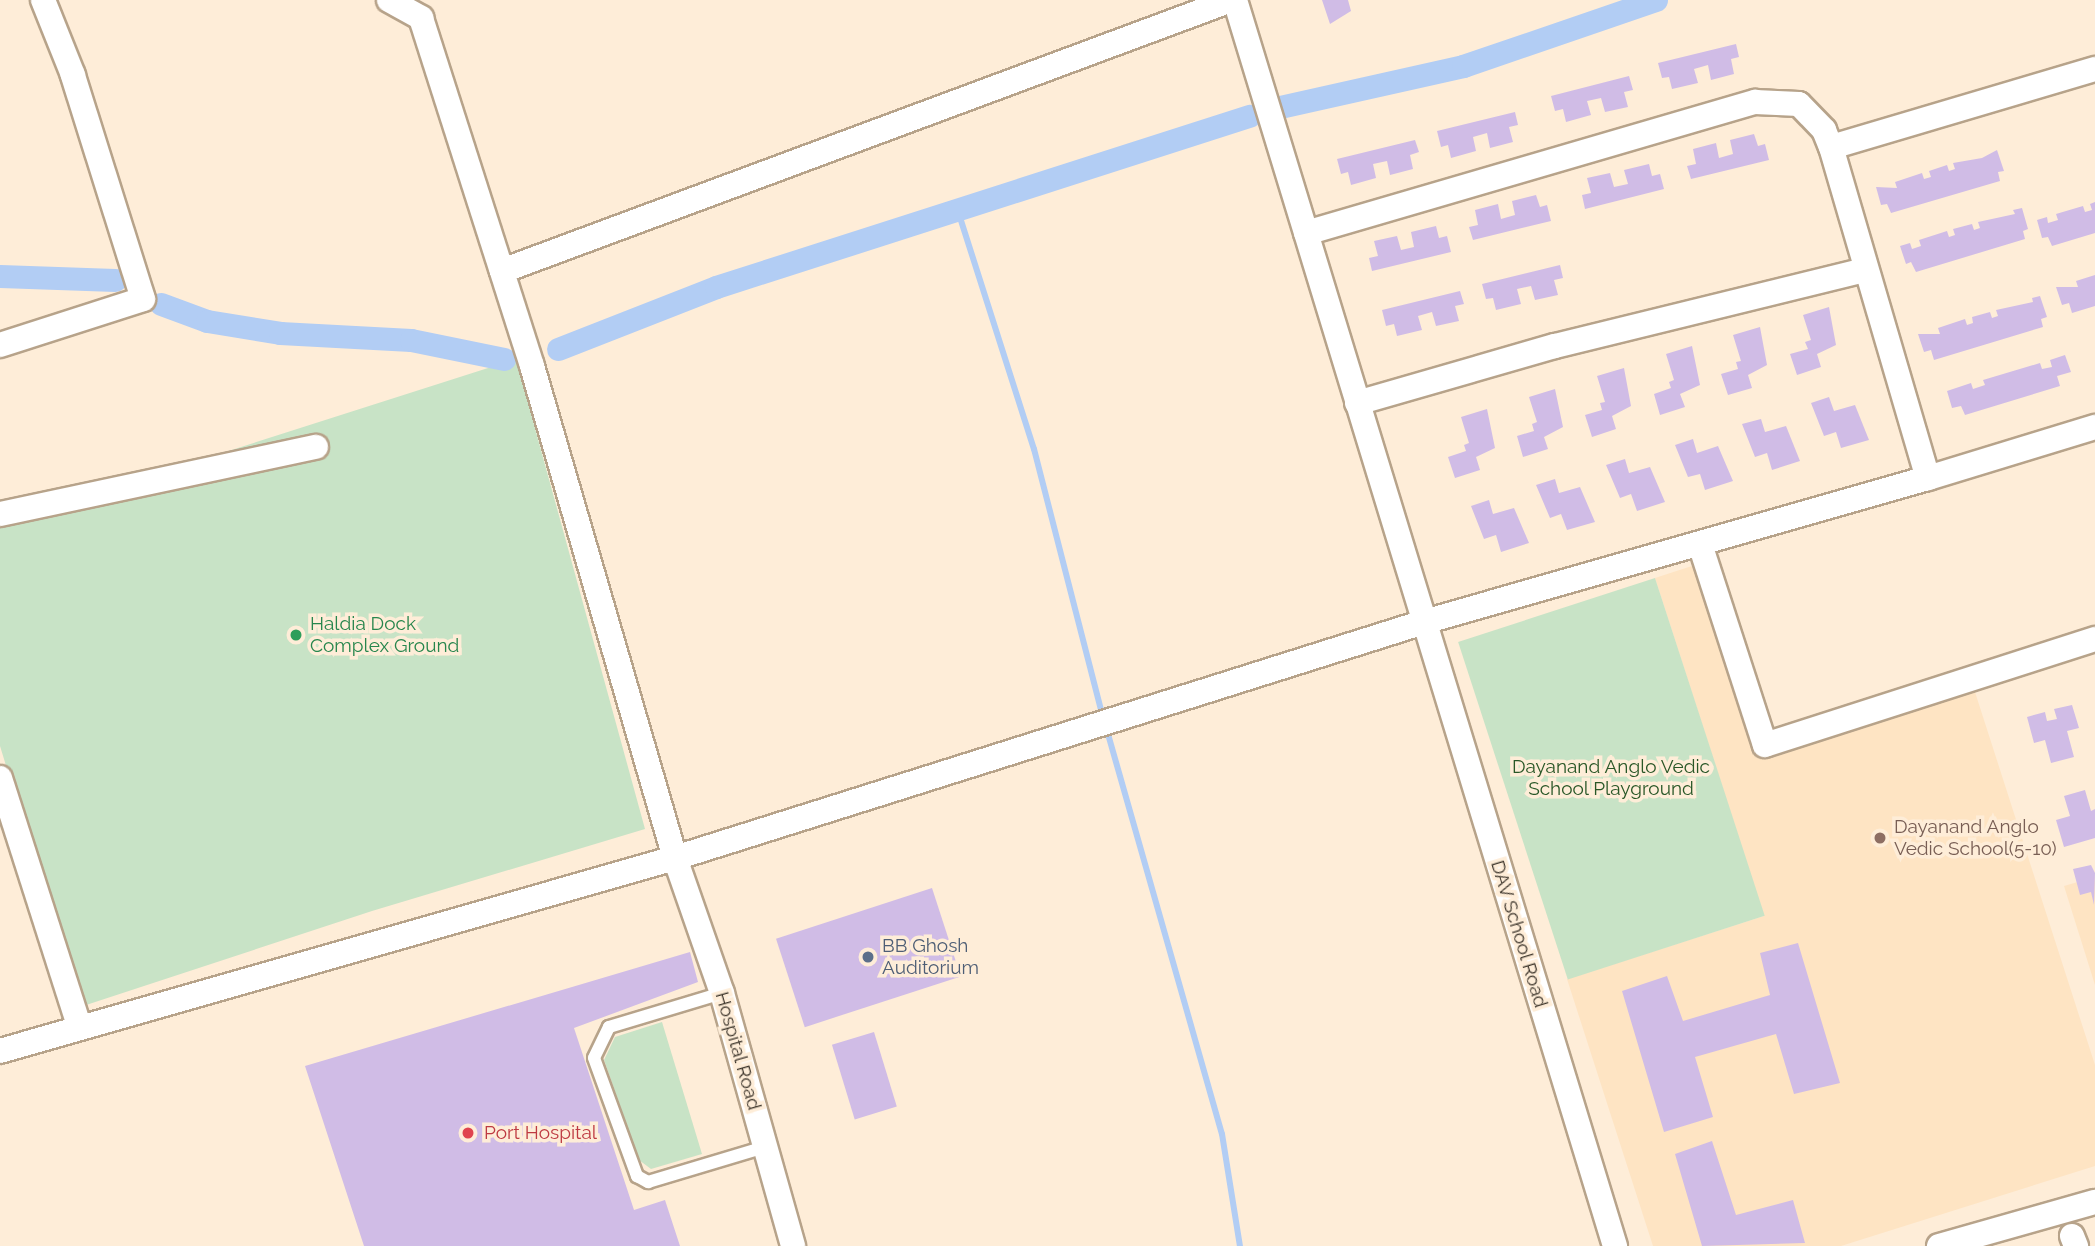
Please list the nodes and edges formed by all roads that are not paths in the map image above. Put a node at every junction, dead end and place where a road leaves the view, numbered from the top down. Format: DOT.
graph roads {
  1 [pos="43,0"];
  2 [pos="389,0"];
  3 [pos="1233,0"];
  4 [pos="2095,69"];
  5 [pos="1830,147"];
  6 [pos="1306,233"];
  7 [pos="1864,270"];
  8 [pos="502,271"];
  9 [pos="0,345"];
  10 [pos="1357,403"];
  11 [pos="2095,427"];
  12 [pos="316,447"];
  13 [pos="1928,478"];
  14 [pos="0,514"];
  15 [pos="1700,544"];
  16 [pos="1424,622"];
  17 [pos="2095,639"];
  18 [pos="0,778"];
  19 [pos="675,858"];
  20 [pos="722,993"];
  21 [pos="79,1026"];
  22 [pos="0,1051"];
  23 [pos="765,1147"];
  24 [pos="2095,1202"];
  25 [pos="793,1246"];
  26 [pos="1615,1246"];
  27 [pos="1939,1246"];
  1 -- 9 [label="street"];
  2 -- 8 [label="street, Hospital Road"];
  3 -- 6 [label="street, DAV School Road"];
  3 -- 8 [label="street"];
  4 -- 5 [label="street"];
  5 -- 6 [label="street"];
  5 -- 7 [label="street"];
  6 -- 10 [label="street, DAV School Road"];
  7 -- 10 [label="street"];
  7 -- 13 [label="street"];
  8 -- 19 [label="street, Hospital Road"];
  10 -- 16 [label="street, DAV School Road"];
  11 -- 13 [label="street"];
  12 -- 14 [label="street"];
  13 -- 15 [label="street"];
  15 -- 16 [label="street"];
  15 -- 17 [label="street"];
  16 -- 19 [label="street"];
  16 -- 26 [label="street, DAV School Road"];
  18 -- 21 [label="street"];
  19 -- 20 [label="street, Hospital Road"];
  19 -- 21 [label="street"];
  20 -- 23 [label="street, Hospital Road"];
  20 -- 23 [label="lane"];
  21 -- 22 [label="street"];
  23 -- 25 [label="street, Hospital Road"];
  24 -- 27 [label="street"];
}
